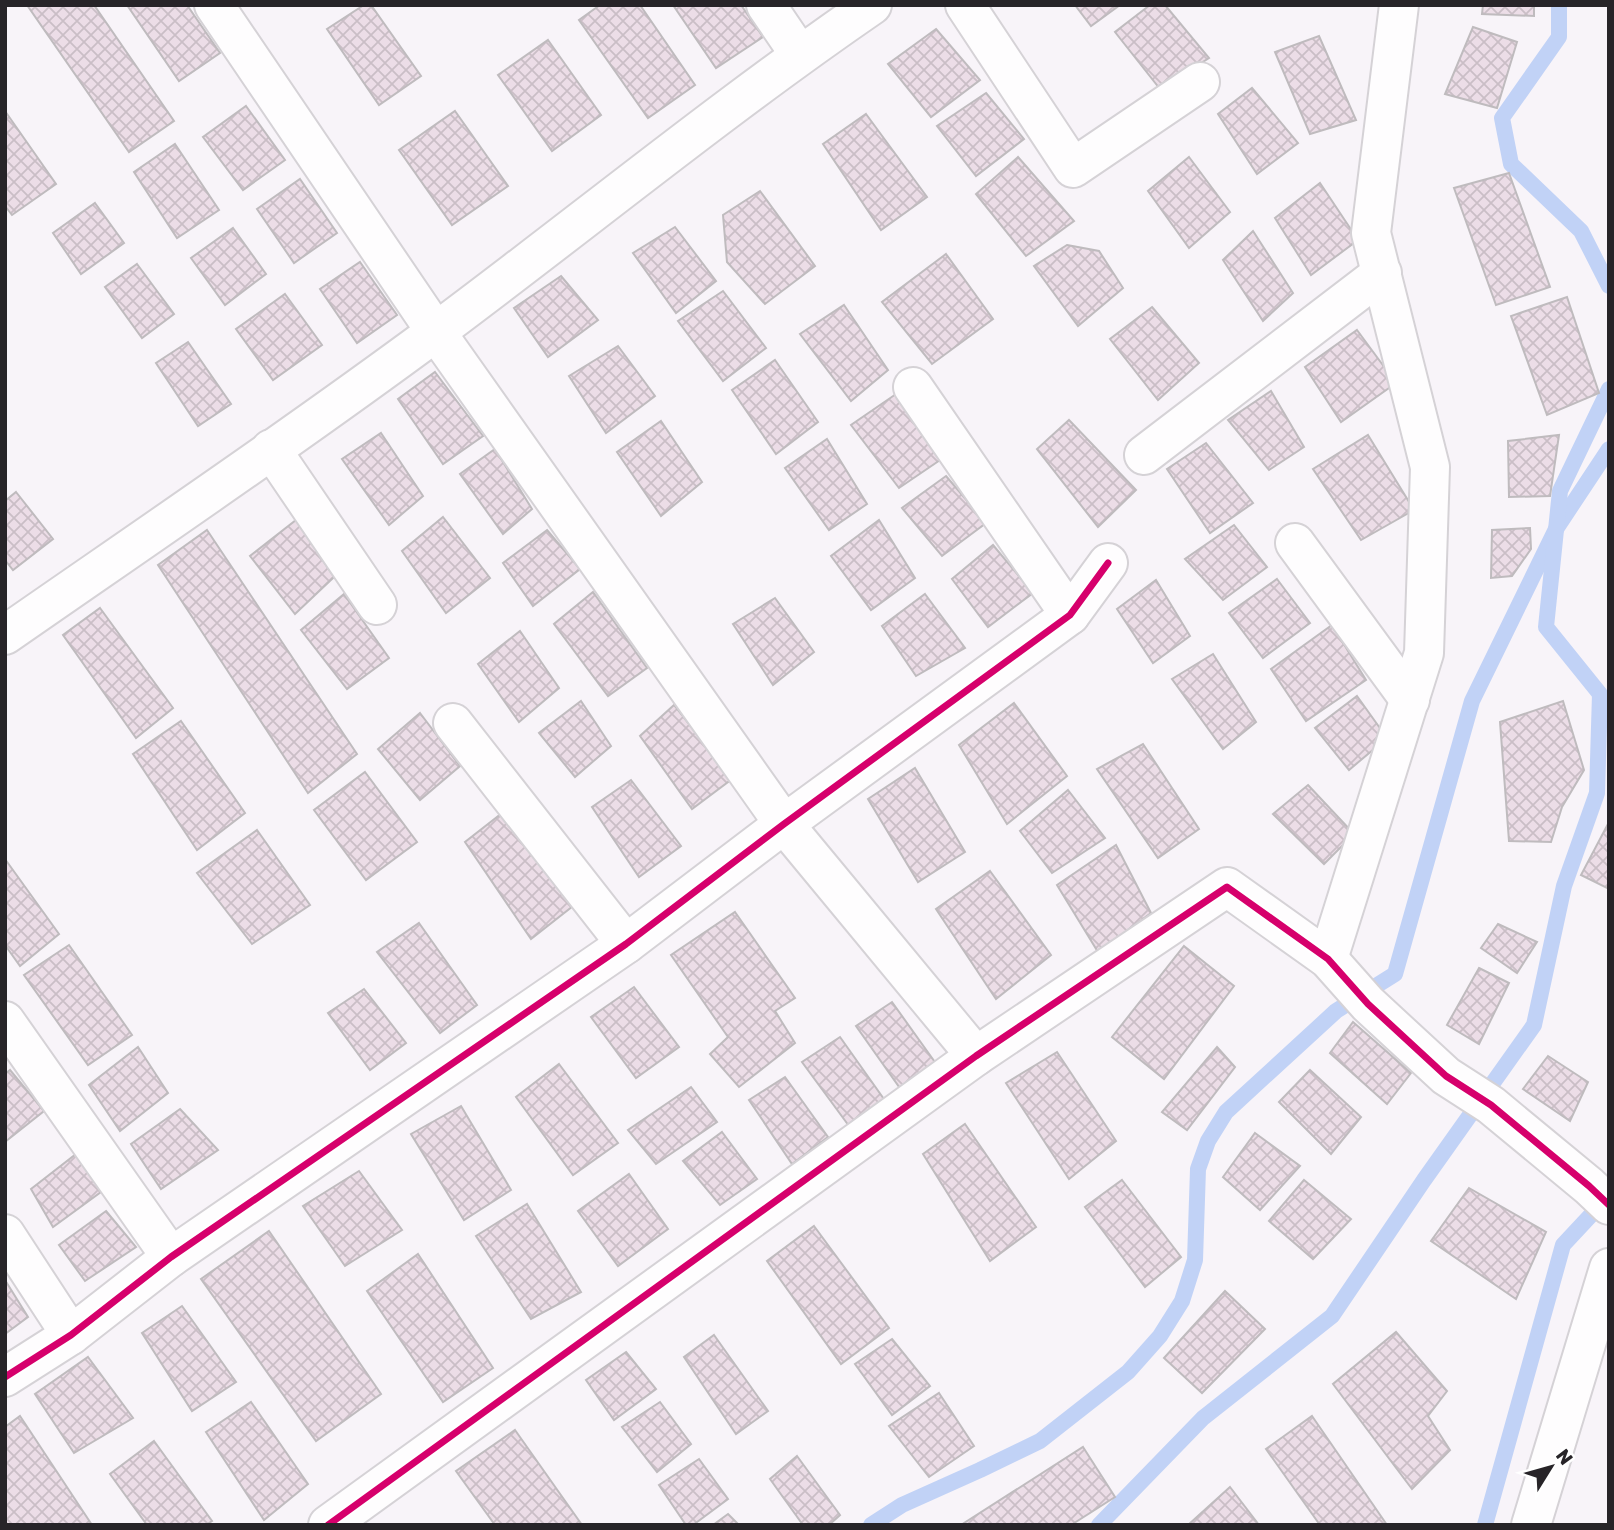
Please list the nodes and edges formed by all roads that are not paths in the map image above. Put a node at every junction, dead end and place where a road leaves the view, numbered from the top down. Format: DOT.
graph roads {
  1 [pos="214,5"];
  2 [pos="766,5"];
  3 [pos="872,5"];
  4 [pos="965,5"];
  5 [pos="1399,5"];
  6 [pos="800,55"];
  7 [pos="1200,82"];
  8 [pos="1382,273"];
  9 [pos="436,332"];
  10 [pos="913,387"];
  11 [pos="271,449"];
  12 [pos="1144,455"];
  13 [pos="1295,542"];
  14 [pos="1108,563"];
  15 [pos="377,605"];
  16 [pos="1070,615"];
  17 [pos="5,635"];
  18 [pos="1410,700"];
  19 [pos="453,723"];
  20 [pos="784,824"];
  21 [pos="625,944"];
  22 [pos="1347,980"];
  23 [pos="5,1021"];
  24 [pos="976,1056"];
  25 [pos="1599,1195"];
  26 [pos="5,1234"];
  27 [pos="171,1257"];
  28 [pos="1609,1268"];
  29 [pos="71,1335"];
  30 [pos="5,1377"];
  31 [pos="328,1525"];
  32 [pos="1531,1525"];
  1 -- 9 [label="street"];
  2 -- 6 [label="street"];
  3 -- 6 [label="street"];
  4 -- 7 [label="street"];
  5 -- 8 [label="street"];
  6 -- 9 [label="street"];
  8 -- 12 [label="street"];
  8 -- 18 [label="street"];
  9 -- 11 [label="street"];
  9 -- 20 [label="street"];
  10 -- 16 [label="street"];
  11 -- 15 [label="street"];
  11 -- 17 [label="street"];
  13 -- 18 [label="street"];
  14 -- 16 [label="street"];
  16 -- 20 [label="street"];
  18 -- 22 [label="street"];
  19 -- 21 [label="street"];
  20 -- 21 [label="street"];
  20 -- 24 [label="street"];
  21 -- 27 [label="street"];
  22 -- 24 [label="street"];
  22 -- 25 [label="street"];
  23 -- 27 [label="street"];
  24 -- 31 [label="street"];
  26 -- 29 [label="street"];
  27 -- 29 [label="street"];
  28 -- 32 [label="street"];
  29 -- 30 [label="street"];
}
